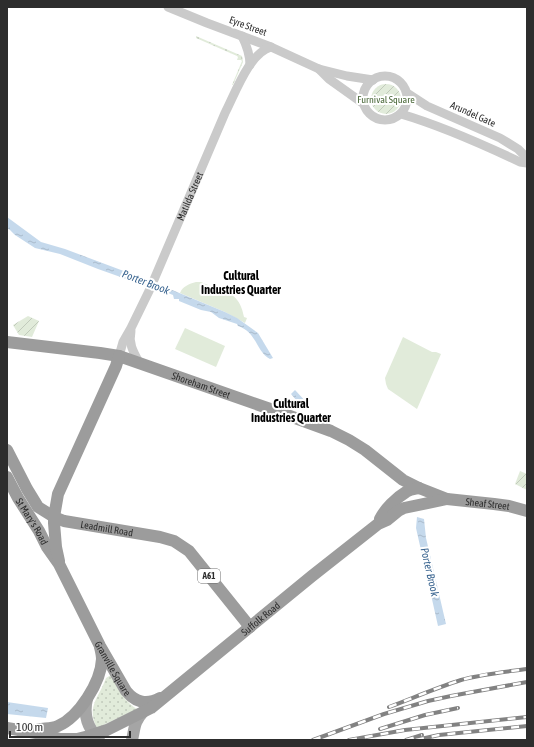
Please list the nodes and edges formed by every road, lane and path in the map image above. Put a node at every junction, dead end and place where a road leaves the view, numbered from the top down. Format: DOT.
graph roads {
  1 [pos="168,7"];
  2 [pos="242,36"];
  3 [pos="271,47"];
  4 [pos="250,65"];
  5 [pos="319,69"];
  6 [pos="373,80"];
  7 [pos="407,93"];
  8 [pos="364,104"];
  9 [pos="401,114"];
  10 [pos="527,158"];
  11 [pos="527,163"];
  12 [pos="131,328"];
  13 [pos="7,342"];
  14 [pos="119,356"];
  15 [pos="140,364"];
  16 [pos="7,450"];
  17 [pos="383,465"];
  18 [pos="7,477"];
  19 [pos="418,488"];
  20 [pos="397,499"];
  21 [pos="447,499"];
  22 [pos="527,511"];
  23 [pos="394,514"];
  24 [pos="54,517"];
  25 [pos="378,524"];
  26 [pos="59,564"];
  27 [pos="250,627"];
  28 [pos="100,646"];
  29 [pos="167,695"];
  30 [pos="87,699"];
  31 [pos="144,712"];
  32 [pos="7,728"];
  33 [pos="32,732"];
  34 [pos="97,737"];
  35 [pos="132,740"];
  1 -- 2 [label="street, Eyre Street"];
  2 -- 3 [label="street, Eyre Street"];
  2 -- 4 [label="street"];
  3 -- 4 [label="street, Matilda Street"];
  3 -- 5 [label="street, Eyre Street"];
  4 -- 12 [label="street, Matilda Street"];
  5 -- 6 [label="street, Eyre Street"];
  5 -- 8 [label="street, Eyre Street"];
  6 -- 7 [label="street"];
  6 -- 8 [label="street"];
  7 -- 9 [label="street"];
  7 -- 10 [label="street, Arundel Gate"];
  8 -- 9 [label="street"];
  9 -- 11 [label="street"];
  12 -- 14 [label="street, Matilda Street"];
  12 -- 15 [label="street, Matilda Street"];
  13 -- 14 [label="highway, Shoreham Street"];
  14 -- 15 [label="highway, Shoreham Street"];
  14 -- 24 [label="highway, Matilda Street"];
  15 -- 17 [label="highway, Shoreham Street"];
  16 -- 24 [label="highway, St Mary's Road / A61"];
  17 -- 19 [label="highway, Shoreham Street"];
  17 -- 20 [label="highway, Shoreham Street"];
  18 -- 26 [label="highway, St Mary's Road"];
  19 -- 20 [label="highway, Suffolk Road"];
  19 -- 21 [label="highway, Sheaf Street"];
  20 -- 23 [label="highway"];
  20 -- 25 [label="highway, Suffolk Road"];
  21 -- 22 [label="highway, Sheaf Street"];
  21 -- 23 [label="highway, Sheaf Street"];
  23 -- 25 [label="highway, Suffolk Road"];
  24 -- 26 [label="highway, St Mary's Road"];
  24 -- 27 [label="highway, Leadmill Road / A61"];
  25 -- 27 [label="highway, Suffolk Road"];
  26 -- 28 [label="highway, St Mary's Road"];
  27 -- 29 [label="highway, Suffolk Road"];
  28 -- 29 [label="highway, Granville Square"];
  28 -- 30 [label="highway, Granville Square"];
  29 -- 31 [label="highway, Suffolk Road"];
  30 -- 33 [label="highway"];
  30 -- 34 [label="main road, Granville Square"];
  31 -- 34 [label="highway, Granville Square"];
  31 -- 35 [label="main road"];
  32 -- 33 [label="highway, Granville Square"];
  33 -- 34 [label="highway, Granville Square"];
}
